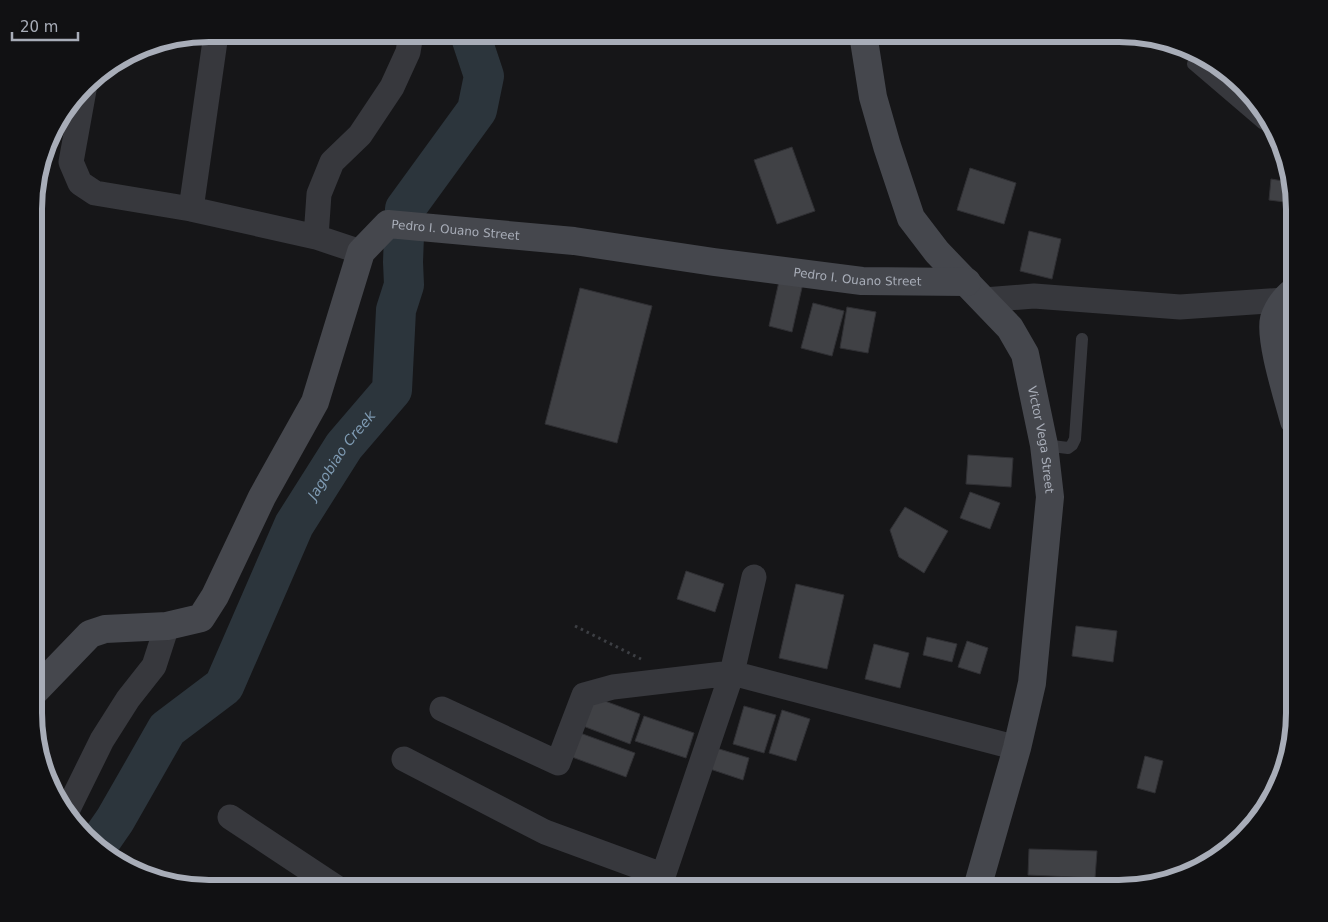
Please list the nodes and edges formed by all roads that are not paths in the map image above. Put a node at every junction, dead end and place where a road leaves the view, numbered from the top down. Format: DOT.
graph roads {
  1 [pos="215,42"];
  2 [pos="410,42"];
  3 [pos="865,43"];
  4 [pos="1193,64"];
  5 [pos="82,103"];
  6 [pos="1259,120"];
  7 [pos="191,209"];
  8 [pos="316,237"];
  9 [pos="361,252"];
  10 [pos="976,291"];
  11 [pos="1285,295"];
  12 [pos="1285,301"];
  13 [pos="1082,339"];
  14 [pos="1285,384"];
  15 [pos="1044,445"];
  16 [pos="754,577"];
  17 [pos="167,626"];
  18 [pos="732,673"];
  19 [pos="43,683"];
  20 [pos="442,709"];
  21 [pos="1017,748"];
  22 [pos="404,759"];
  23 [pos="70,804"];
  24 [pos="230,817"];
  25 [pos="324,879"];
  26 [pos="655,879"];
  27 [pos="662,880"];
  28 [pos="980,880"];
  1 -- 7 [label="street"];
  2 -- 8 [label="street"];
  3 -- 10 [label="street, Victor Vega Street"];
  4 -- 6 [label="lane"];
  5 -- 7 [label="street"];
  7 -- 8 [label="street"];
  8 -- 9 [label="street"];
  9 -- 10 [label="street, Pedro I. Ouano Street"];
  9 -- 17 [label="street, Pedro I. Ouano Street"];
  10 -- 11 [label="street"];
  10 -- 15 [label="street, Victor Vega Street"];
  12 -- 14 [label="street"];
  13 -- 15 [label="lane"];
  15 -- 21 [label="street, Victor Vega Street"];
  16 -- 18 [label="street"];
  17 -- 19 [label="street, Pedro I. Ouano Street"];
  17 -- 23 [label="street"];
  18 -- 20 [label="street"];
  18 -- 21 [label="street"];
  18 -- 27 [label="street"];
  21 -- 28 [label="street, Victor Vega Street"];
  22 -- 26 [label="street"];
  24 -- 25 [label="street"];
}
